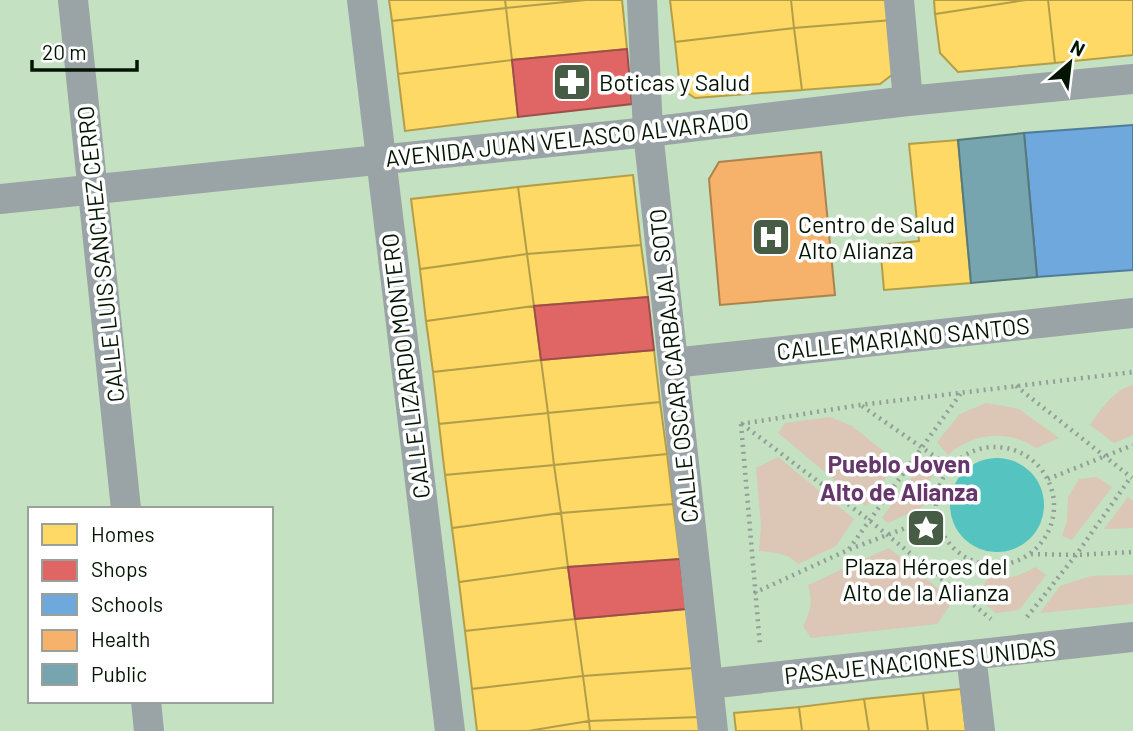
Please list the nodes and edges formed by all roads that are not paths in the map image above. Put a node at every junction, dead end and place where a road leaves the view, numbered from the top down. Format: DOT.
graph roads {
  1 [pos="74,0"];
  2 [pos="362,0"];
  3 [pos="642,0"];
  4 [pos="899,0"];
  5 [pos="1133,79"];
  6 [pos="908,101"];
  7 [pos="648,132"];
  8 [pos="380,159"];
  9 [pos="93,189"];
  10 [pos="0,199"];
  11 [pos="1133,313"];
  12 [pos="673,363"];
  13 [pos="126,507"];
  14 [pos="1133,638"];
  15 [pos="971,655"];
  16 [pos="708,684"];
  17 [pos="146,703"];
  18 [pos="149,731"];
  19 [pos="450,731"];
  20 [pos="713,731"];
  21 [pos="980,731"];
  1 -- 9 [label="street, CALLE LUIS SANCHEZ CERRO"];
  2 -- 8 [label="street, CALLE LIZARDO MONTERO"];
  3 -- 7 [label="street, CALLE OSCAR CARBAJAL SOTO"];
  4 -- 6 [label="street"];
  5 -- 6 [label="street, AVENIDA JUAN VELASCO ALVARADO"];
  6 -- 7 [label="street, AVENIDA JUAN VELASCO ALVARADO"];
  7 -- 8 [label="street, AVENIDA JUAN VELASCO ALVARADO"];
  7 -- 12 [label="street, CALLE OSCAR CARBAJAL SOTO"];
  8 -- 9 [label="street, AVENIDA JUAN VELASCO ALVARADO"];
  8 -- 19 [label="street, CALLE LIZARDO MONTERO"];
  9 -- 10 [label="street, AVENIDA JUAN VELASCO ALVARADO"];
  9 -- 13 [label="street, CALLE LUIS SANCHEZ CERRO"];
  11 -- 12 [label="street, CALLE MARIANO SANTOS"];
  12 -- 16 [label="street, CALLE OSCAR CARBAJAL SOTO"];
  14 -- 15 [label="street, PASAJE NACIONES UNIDAS"];
  15 -- 16 [label="street, PASAJE NACIONES UNIDAS"];
  15 -- 21 [label="street"];
  16 -- 20 [label="street, CALLE OSCAR CARBAJAL SOTO"];
  17 -- 18 [label="street"];
}
